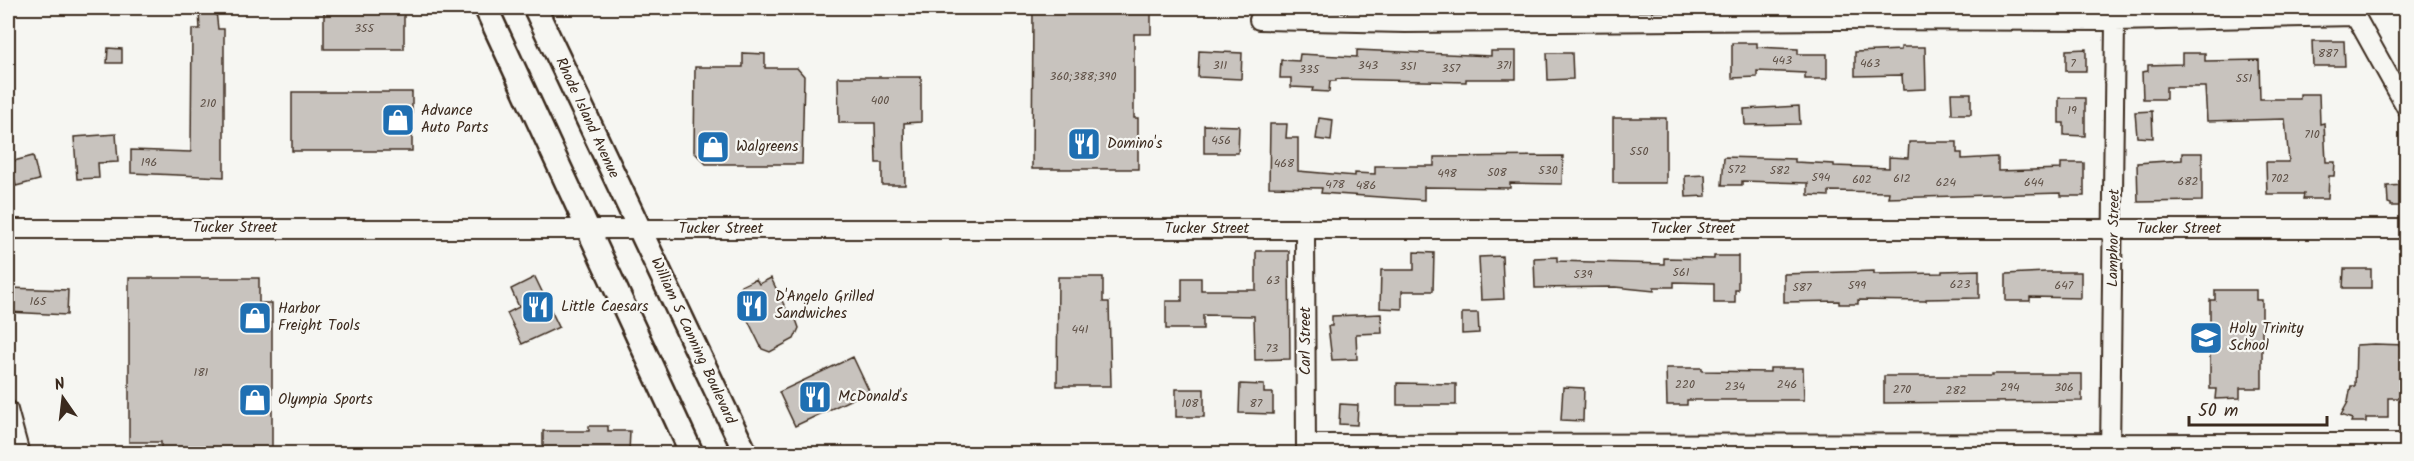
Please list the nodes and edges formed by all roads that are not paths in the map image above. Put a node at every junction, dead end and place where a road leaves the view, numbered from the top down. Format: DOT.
graph roads {
  1 [pos="486,8"];
  2 [pos="535,8"];
  3 [pos="2353,12"];
  4 [pos="1259,20"];
  5 [pos="2115,21"];
  6 [pos="2406,107"];
  7 [pos="8,229"];
  8 [pos="590,229"];
  9 [pos="639,229"];
  10 [pos="1305,229"];
  11 [pos="2114,229"];
  12 [pos="2406,229"];
  13 [pos="8,410"];
  14 [pos="2406,443"];
  15 [pos="2110,448"];
  16 [pos="1306,449"];
  17 [pos="20,453"];
  18 [pos="692,453"];
  19 [pos="746,453"];
  1 -- 8 [label="main road"];
  2 -- 9 [label="main road, Rhode Island Avenue"];
  3 -- 5 [label="street"];
  3 -- 6 [label="street"];
  4 -- 5 [label="street"];
  5 -- 11 [label="street, Lamphor Street"];
  7 -- 8 [label="street, Tucker Street"];
  8 -- 9 [label="street, Tucker Street"];
  8 -- 18 [label="main road"];
  9 -- 10 [label="street, Tucker Street"];
  9 -- 19 [label="main road, William S Canning Boulevard"];
  10 -- 11 [label="street, Tucker Street"];
  10 -- 16 [label="street, Carl Street"];
  11 -- 12 [label="street, Tucker Street"];
  11 -- 15 [label="street, Lamphor Street"];
  13 -- 17 [label="street"];
  14 -- 15 [label="street"];
  15 -- 16 [label="street"];
}
